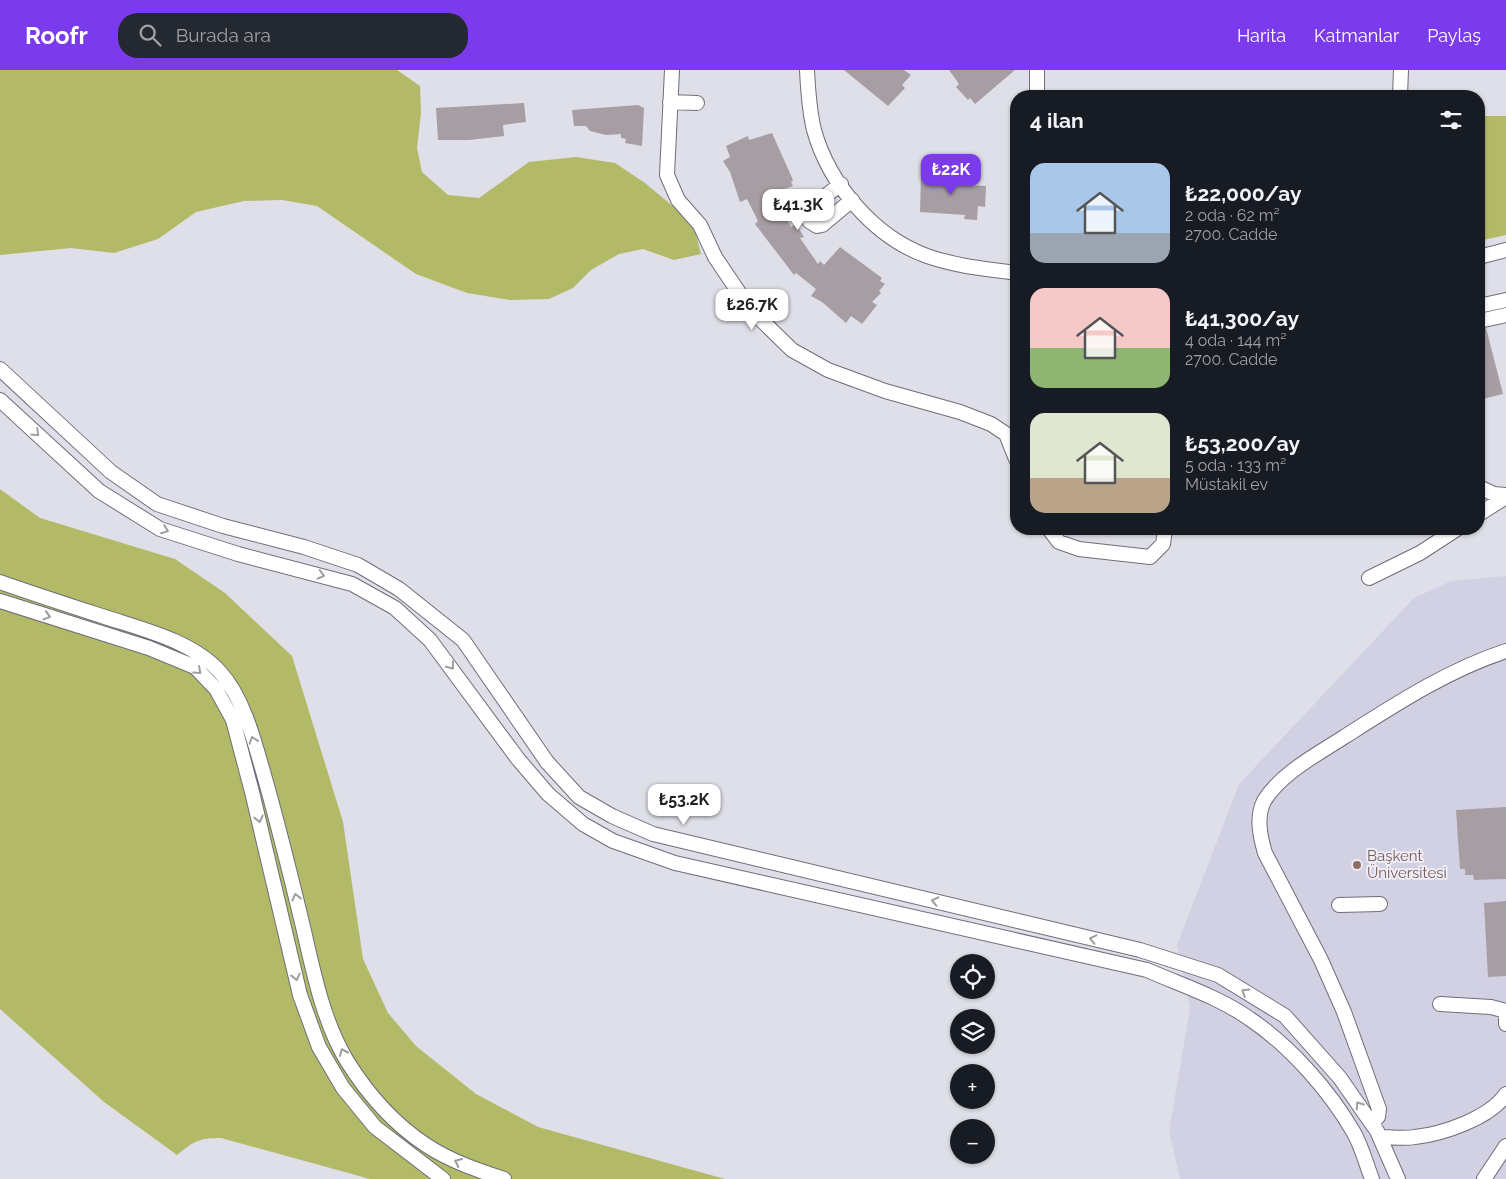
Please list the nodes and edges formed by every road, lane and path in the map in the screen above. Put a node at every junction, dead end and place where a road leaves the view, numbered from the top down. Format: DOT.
graph roads {
  1 [pos="672,70"];
  2 [pos="806,70"];
  3 [pos="1037,70"];
  4 [pos="1401,70"];
  5 [pos="1037,90"];
  6 [pos="1400,90"];
  7 [pos="670,102"];
  8 [pos="697,103"];
  9 [pos="841,184"];
  10 [pos="852,200"];
  11 [pos="1506,250"];
  12 [pos="1485,255"];
  13 [pos="1010,272"];
  14 [pos="1506,300"];
  15 [pos="1485,305"];
  16 [pos="1506,315"];
  17 [pos="1485,320"];
  18 [pos="0,369"];
  19 [pos="0,400"];
  20 [pos="1010,444"];
  21 [pos="1485,489"];
  22 [pos="1506,496"];
  23 [pos="1485,510"];
  24 [pos="1054,535"];
  25 [pos="1164,535"];
  26 [pos="1444,535"];
  27 [pos="1448,535"];
  28 [pos="1435,543"];
  29 [pos="1369,578"];
  30 [pos="0,582"];
  31 [pos="0,601"];
  32 [pos="1506,651"];
  33 [pos="1380,904"];
  34 [pos="1339,905"];
  35 [pos="1440,1004"];
  36 [pos="1506,1011"];
  37 [pos="1506,1016"];
  38 [pos="1506,1024"];
  39 [pos="1506,1094"];
  40 [pos="1371,1122"];
  41 [pos="1380,1137"];
  42 [pos="1506,1146"];
  43 [pos="443,1179"];
  44 [pos="504,1179"];
  45 [pos="1372,1179"];
  46 [pos="1398,1179"];
  47 [pos="1484,1179"];
  1 -- 7 [label="street"];
  2 -- 9 [label="street"];
  3 -- 5 [label="street"];
  4 -- 6 [label="street"];
  7 -- 8 [label="street"];
  7 -- 20 [label="street"];
  9 -- 10 [label="street"];
  9 -- 10 [label="street"];
  10 -- 13 [label="street"];
  11 -- 12 [label="street"];
  14 -- 15 [label="street"];
  16 -- 17 [label="street"];
  40 -- 18 [label="street, one-way"];
  19 -- 45 [label="street, one-way"];
  21 -- 22 [label="street"];
  22 -- 23 [label="street"];
  24 -- 25 [label="street"];
  26 -- 28 [label="street"];
  27 -- 28 [label="street"];
  28 -- 29 [label="street"];
  44 -- 30 [label="street, one-way"];
  31 -- 43 [label="street, one-way"];
  32 -- 40 [label="street"];
  33 -- 34 [label="street"];
  35 -- 36 [label="street"];
  37 -- 38 [label="street"];
  39 -- 41 [label="street"];
  40 -- 41 [label="street"];
  41 -- 46 [label="street"];
  42 -- 47 [label="street"];
}
